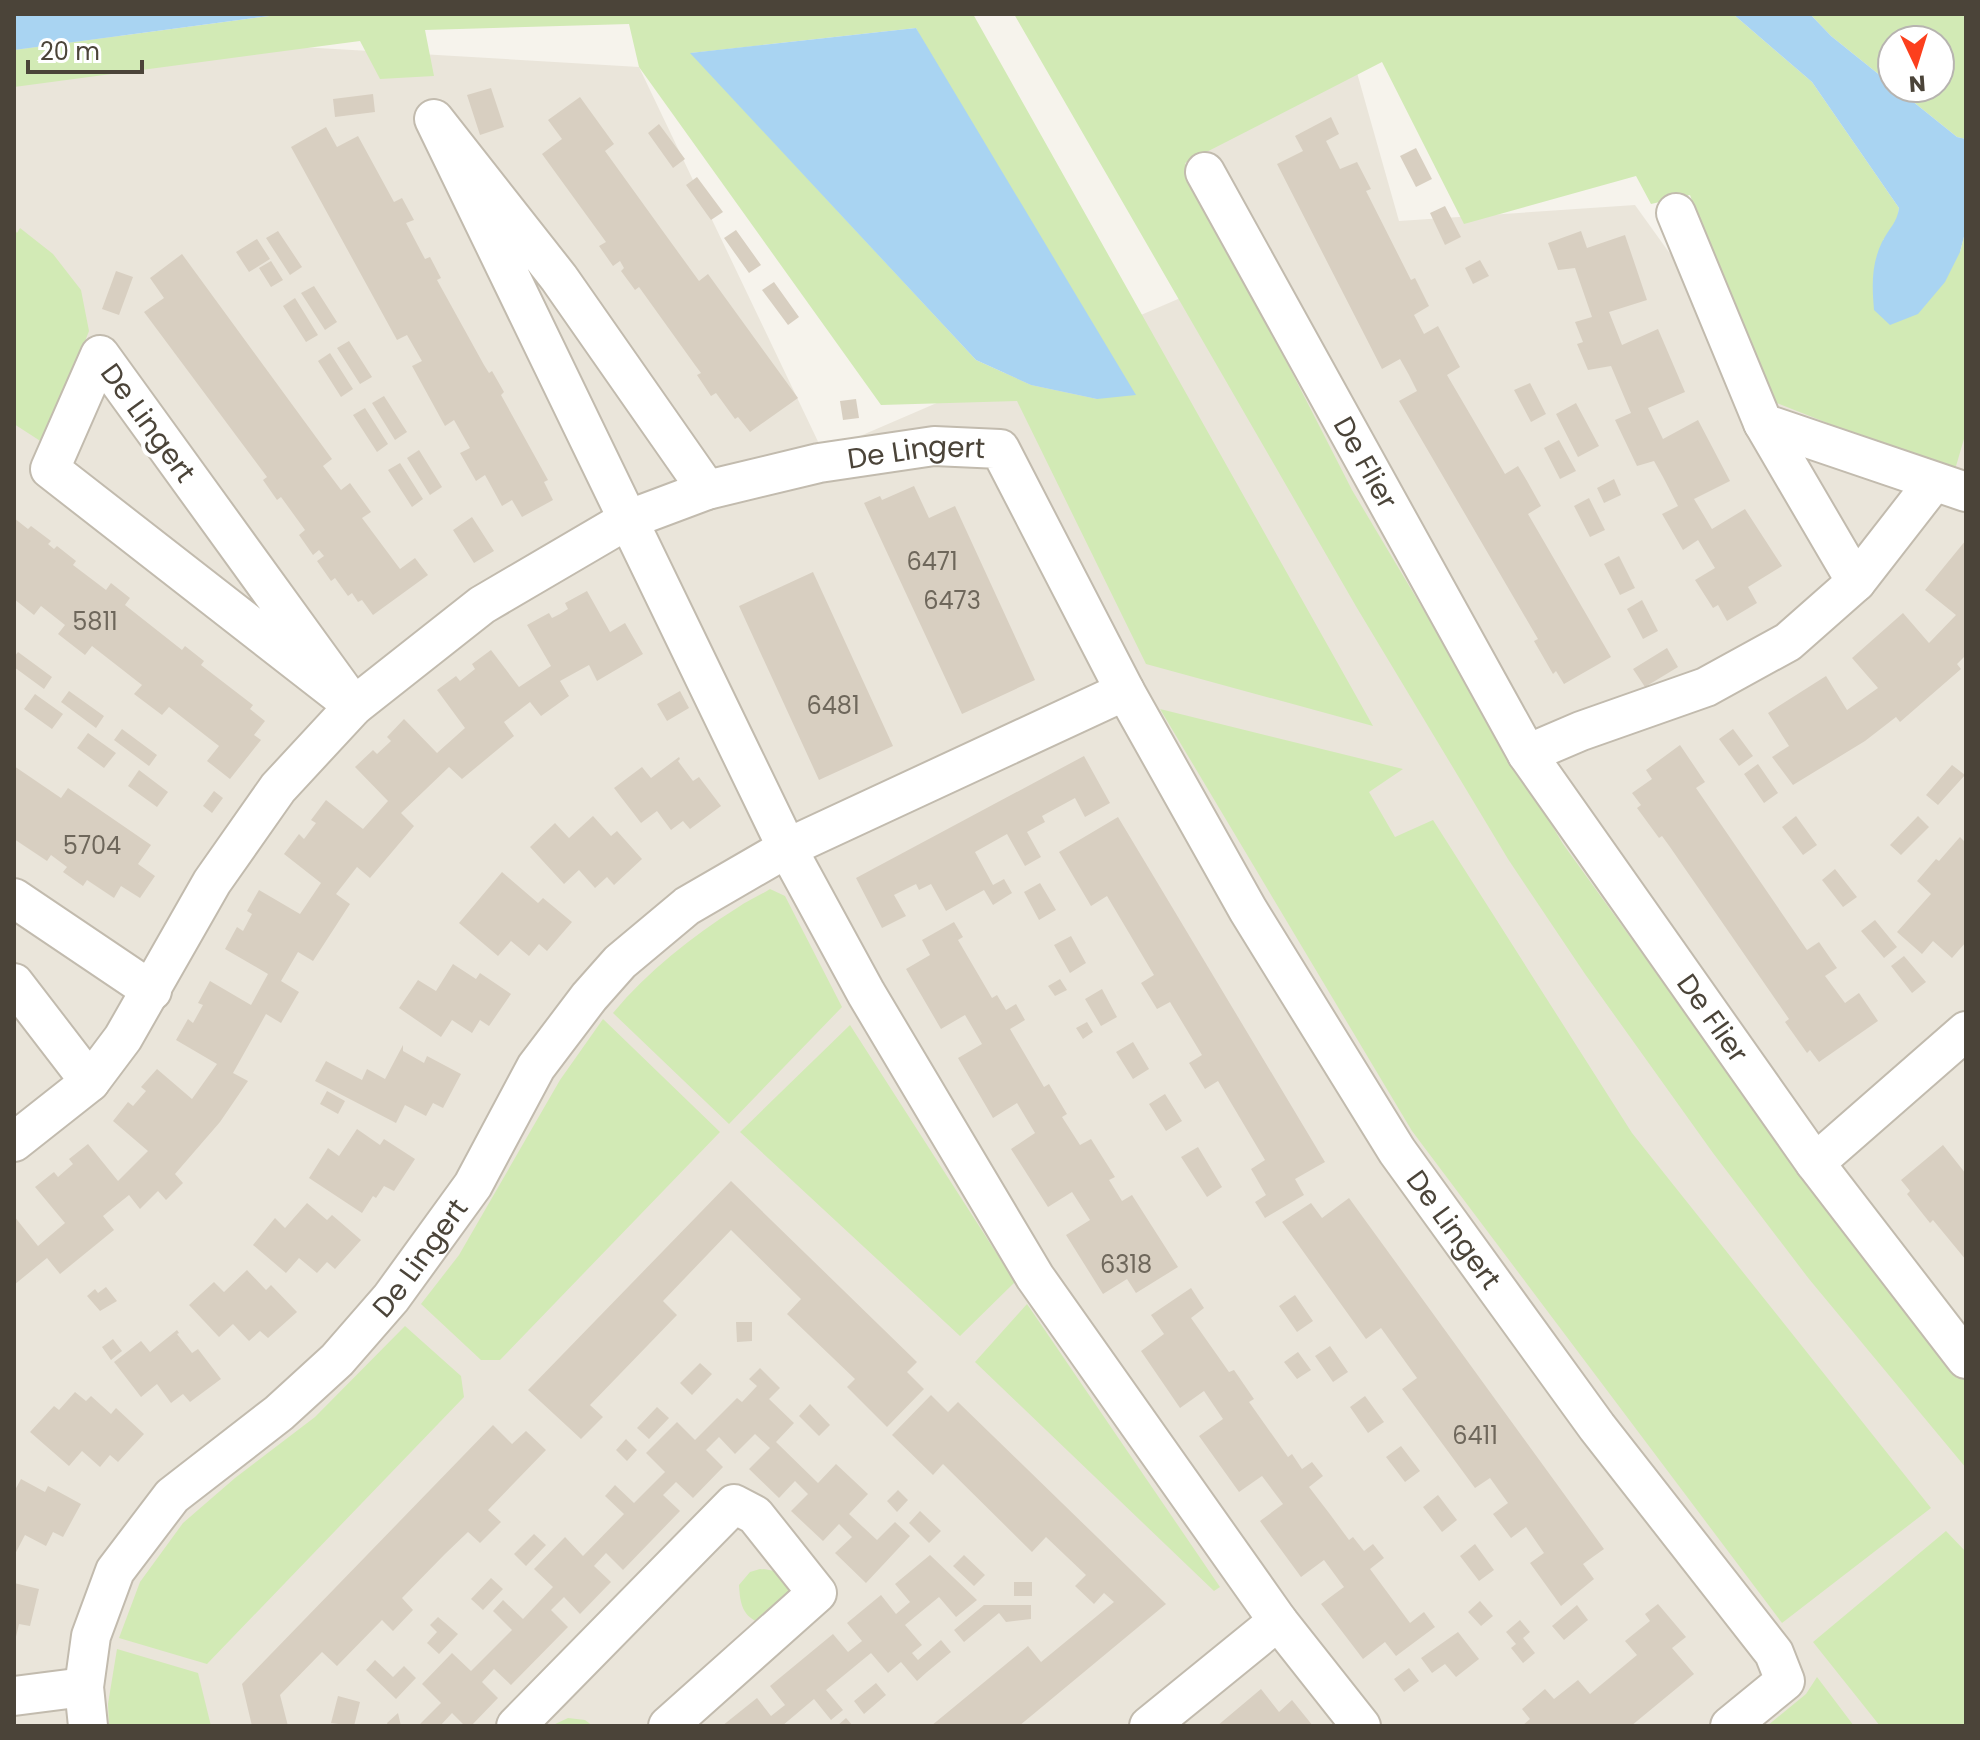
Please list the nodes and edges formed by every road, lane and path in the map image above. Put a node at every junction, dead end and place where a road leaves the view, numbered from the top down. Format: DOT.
graph roads {
  1 [pos="1205,172"];
  2 [pos="1676,213"];
  3 [pos="1763,423"];
  4 [pos="1949,488"];
  5 [pos="707,490"];
  6 [pos="627,520"];
  7 [pos="1856,582"];
  8 [pos="1125,691"];
  9 [pos="354,706"];
  10 [pos="1527,754"];
  11 [pos="787,848"];
  12 [pos="14,898"];
  13 [pos="14,983"];
  14 [pos="152,991"];
  15 [pos="1966,1031"];
  16 [pos="90,1082"];
  17 [pos="14,1142"];
  18 [pos="1815,1163"];
  19 [pos="1966,1359"];
  20 [pos="1278,1621"];
  21 [pos="84,1687"];
  22 [pos="14,1696"];
  23 [pos="88,1726"];
  24 [pos="516,1726"];
  25 [pos="668,1726"];
  26 [pos="1149,1726"];
  27 [pos="1361,1726"];
  28 [pos="1730,1726"];
  1 -- 10 [label="street, De Flier"];
  2 -- 3 [label="street"];
  3 -- 4 [label="street"];
  3 -- 7 [label="street"];
  4 -- 7 [label="street"];
  5 -- 6 [label="street, De Lingert"];
  5 -- 6 [label="street"];
  5 -- 8 [label="street, De Lingert"];
  6 -- 9 [label="street, De Lingert"];
  6 -- 11 [label="street"];
  7 -- 10 [label="street"];
  8 -- 11 [label="street, De Lingert"];
  8 -- 28 [label="street, De Lingert"];
  9 -- 9 [label="street, De Lingert"];
  9 -- 14 [label="street, De Lingert"];
  10 -- 18 [label="street, De Flier"];
  11 -- 20 [label="street"];
  11 -- 21 [label="street, De Lingert"];
  12 -- 14 [label="street"];
  13 -- 16 [label="street"];
  14 -- 16 [label="street, De Lingert"];
  15 -- 18 [label="street"];
  16 -- 17 [label="street, De Lingert"];
  18 -- 19 [label="street, De Flier"];
  20 -- 26 [label="street"];
  20 -- 27 [label="street"];
  21 -- 22 [label="street"];
  21 -- 23 [label="street, De Lingert"];
  24 -- 25 [label="street"];
}
